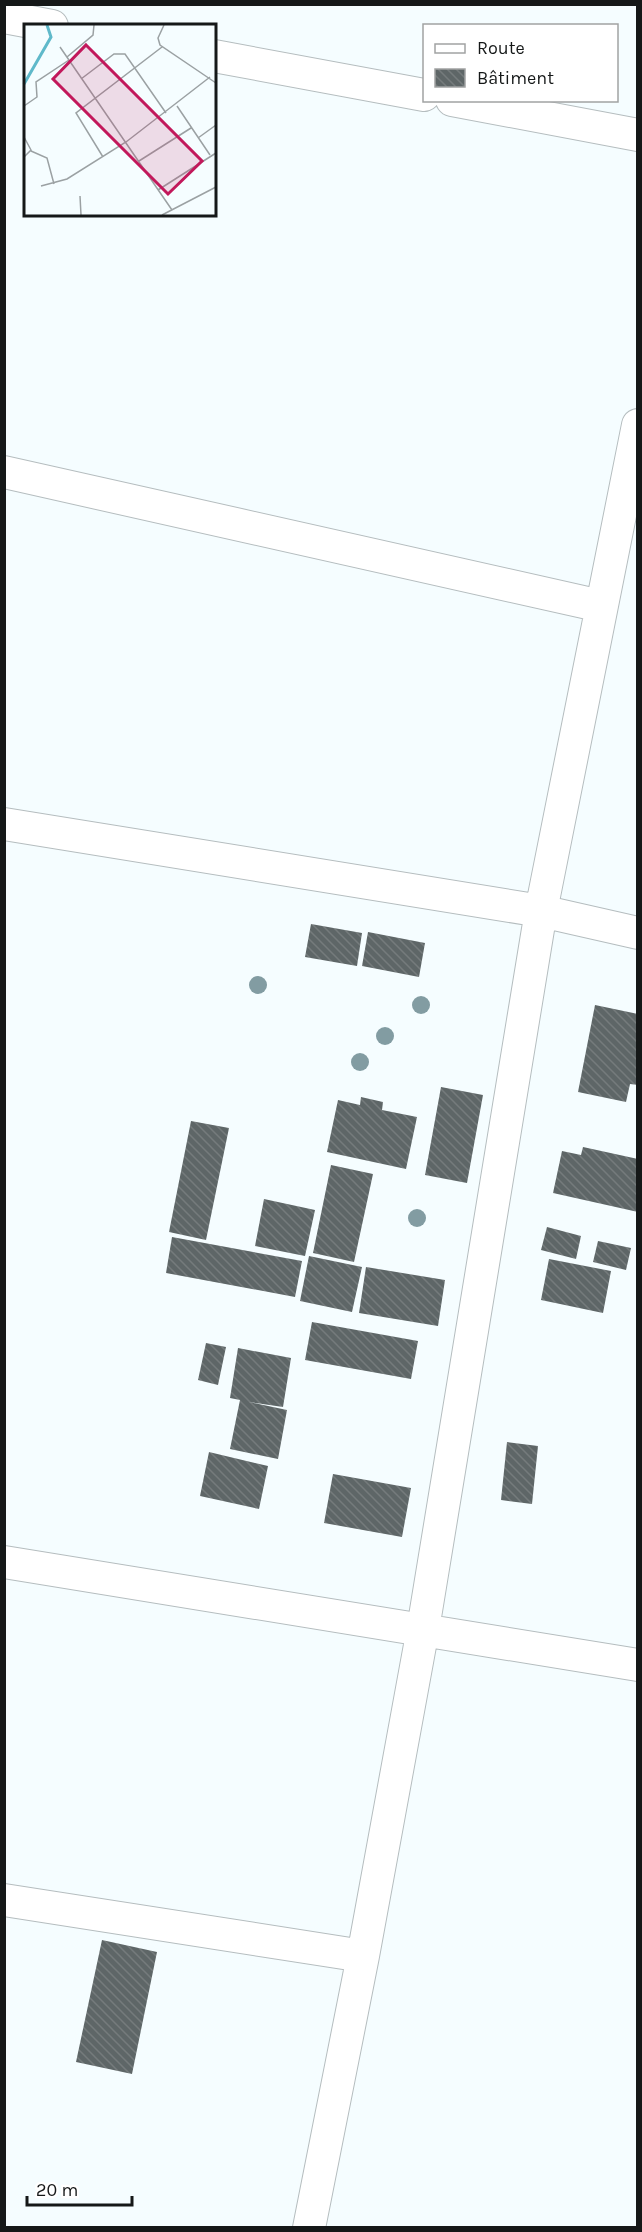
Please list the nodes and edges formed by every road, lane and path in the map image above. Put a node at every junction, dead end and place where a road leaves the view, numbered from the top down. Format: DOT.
graph roads {
  1 [pos="4,17"];
  2 [pos="41,24"];
  3 [pos="216,56"];
  4 [pos="423,95"];
  5 [pos="463,102"];
  6 [pos="638,135"];
  7 [pos="638,425"];
  8 [pos="4,472"];
  9 [pos="601,606"];
  10 [pos="4,824"];
  11 [pos="541,911"];
  12 [pos="638,933"];
  13 [pos="4,1562"];
  14 [pos="423,1629"];
  15 [pos="638,1665"];
  16 [pos="4,1900"];
  17 [pos="363,1956"];
  18 [pos="309,2228"];
  1 -- 2 [label="street"];
  3 -- 4 [label="street"];
  5 -- 6 [label="street"];
  7 -- 9 [label="street"];
  8 -- 9 [label="street"];
  9 -- 11 [label="street"];
  10 -- 11 [label="street"];
  11 -- 12 [label="street"];
  11 -- 14 [label="street"];
  13 -- 14 [label="street"];
  14 -- 15 [label="street"];
  14 -- 17 [label="street"];
  16 -- 17 [label="street"];
  17 -- 18 [label="street"];
}
